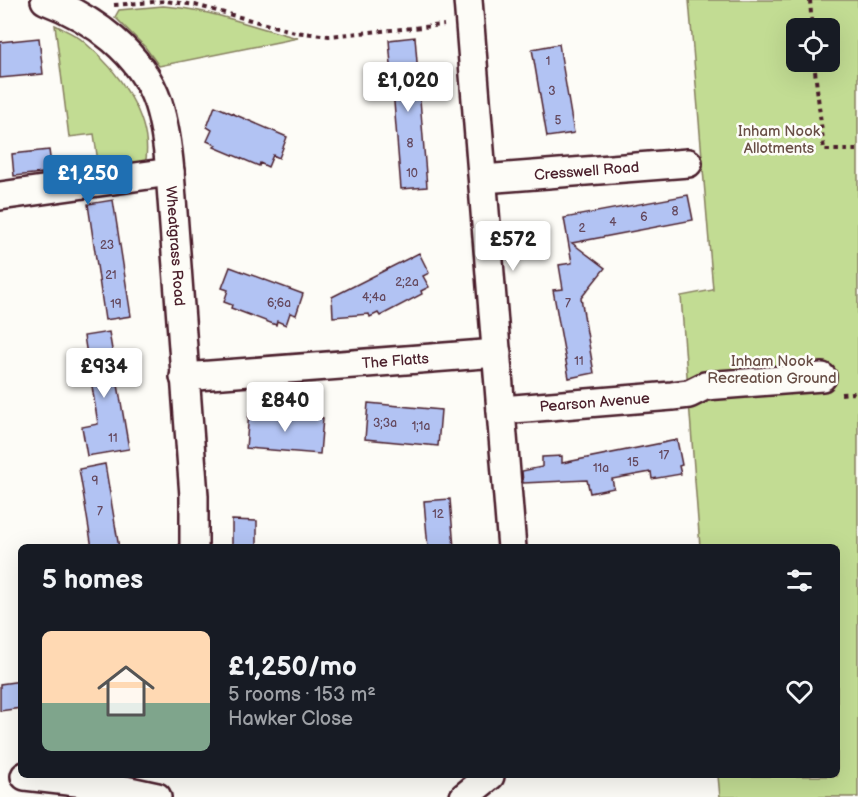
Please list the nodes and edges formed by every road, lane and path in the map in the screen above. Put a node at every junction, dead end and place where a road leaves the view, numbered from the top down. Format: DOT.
graph roads {
  1 [pos="45,0"];
  2 [pos="810,0"];
  3 [pos="114,5"];
  4 [pos="469,11"];
  5 [pos="811,18"];
  6 [pos="815,72"];
  7 [pos="858,150"];
  8 [pos="688,163"];
  9 [pos="170,172"];
  10 [pos="483,179"];
  11 [pos="0,196"];
  12 [pos="497,353"];
  13 [pos="184,377"];
  14 [pos="822,377"];
  15 [pos="501,410"];
  16 [pos="194,544"];
  17 [pos="512,544"];
  18 [pos="0,773"];
  19 [pos="18,775"];
  20 [pos="47,778"];
  21 [pos="488,778"];
  22 [pos="157,790"];
  23 [pos="464,797"];
  1 -- 9 [label="street, Wheatgrass Road"];
  2 -- 5 [label="path"];
  3 -- 4 [label="path"];
  4 -- 10 [label="street"];
  6 -- 7 [label="path"];
  8 -- 10 [label="street, Cresswell Road"];
  9 -- 11 [label="street"];
  9 -- 13 [label="street, Wheatgrass Road"];
  10 -- 12 [label="street"];
  12 -- 13 [label="street, The Flatts"];
  12 -- 15 [label="street"];
  13 -- 16 [label="street, Wheatgrass Road"];
  14 -- 15 [label="street, Pearson Avenue"];
  15 -- 17 [label="street"];
  18 -- 19 [label="street"];
  20 -- 22 [label="street"];
  21 -- 23 [label="street"];
}
